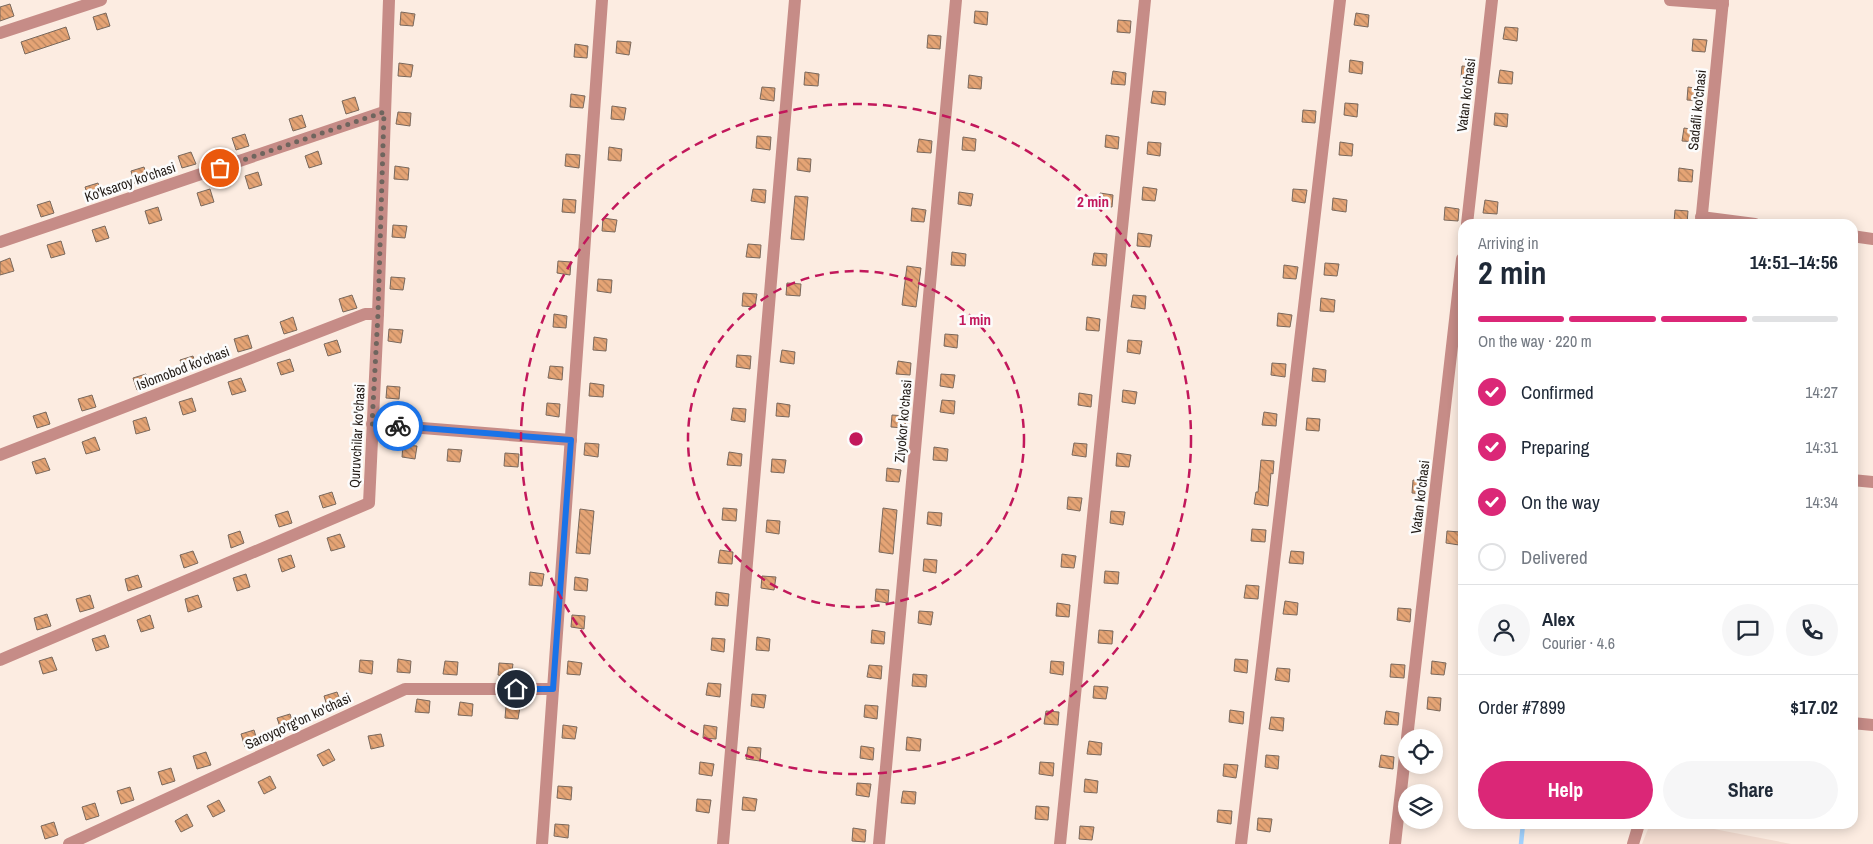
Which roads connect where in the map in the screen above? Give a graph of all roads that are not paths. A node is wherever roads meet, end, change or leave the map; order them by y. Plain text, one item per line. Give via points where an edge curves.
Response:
1 (101, 0) edge
2 (389, 0) edge
3 (602, 0) edge
4 (795, 0) edge
5 (956, 0) edge
6 (1145, 0) edge
7 (1340, 0) edge
8 (1492, 0) edge
9 (1670, 0) edge
10 (1723, 2) edge
11 (0, 33) edge
12 (384, 112) junction
13 (1468, 219) edge
14 (1701, 219) edge
15 (1858, 237) edge
16 (1873, 239) edge
17 (0, 242) edge
18 (1458, 294) edge
19 (378, 314) junction
20 (372, 424) junction
21 (571, 440) junction
22 (0, 455) edge
23 (1858, 481) edge
24 (1873, 482) edge
25 (0, 660) edge
26 (553, 689) junction
27 (1858, 724) edge
28 (1873, 725) edge
29 (1408, 729) edge
30 (1403, 774) edge
31 (1638, 829) edge
32 (69, 844) edge
33 (542, 844) edge
34 (723, 844) edge
35 (879, 844) edge
36 (1060, 844) edge
37 (1241, 844) edge
38 (1395, 844) edge
39 (1633, 844) edge

1 - 11 street
2 - 12 street, Quruvchilar ko'chasi
3 - 21 street
4 - 34 street
5 - 35 street, Ziyokor ko'chasi
6 - 36 street
7 - 37 street
8 - 13 street, Vatan ko'chasi
9 - 10 street
10 - 14 street, Sadafli ko'chasi
12 - 17 street, Ko'ksaroy ko'chasi
12 - 19 street, Quruvchilar ko'chasi
15 - 16 street
18 - 29 street, Vatan ko'chasi
19 - 20 street, Quruvchilar ko'chasi
19 - 22 street, Islomobod ko'chasi via 366,314
20 - 21 street
20 - 25 street, Quruvchilar ko'chasi via 369,502
21 - 26 street
23 - 24 street
26 - 32 street, Saroyqo'rg'on ko'chasi via 405,689
26 - 33 street
27 - 28 street
30 - 38 street
31 - 39 street

